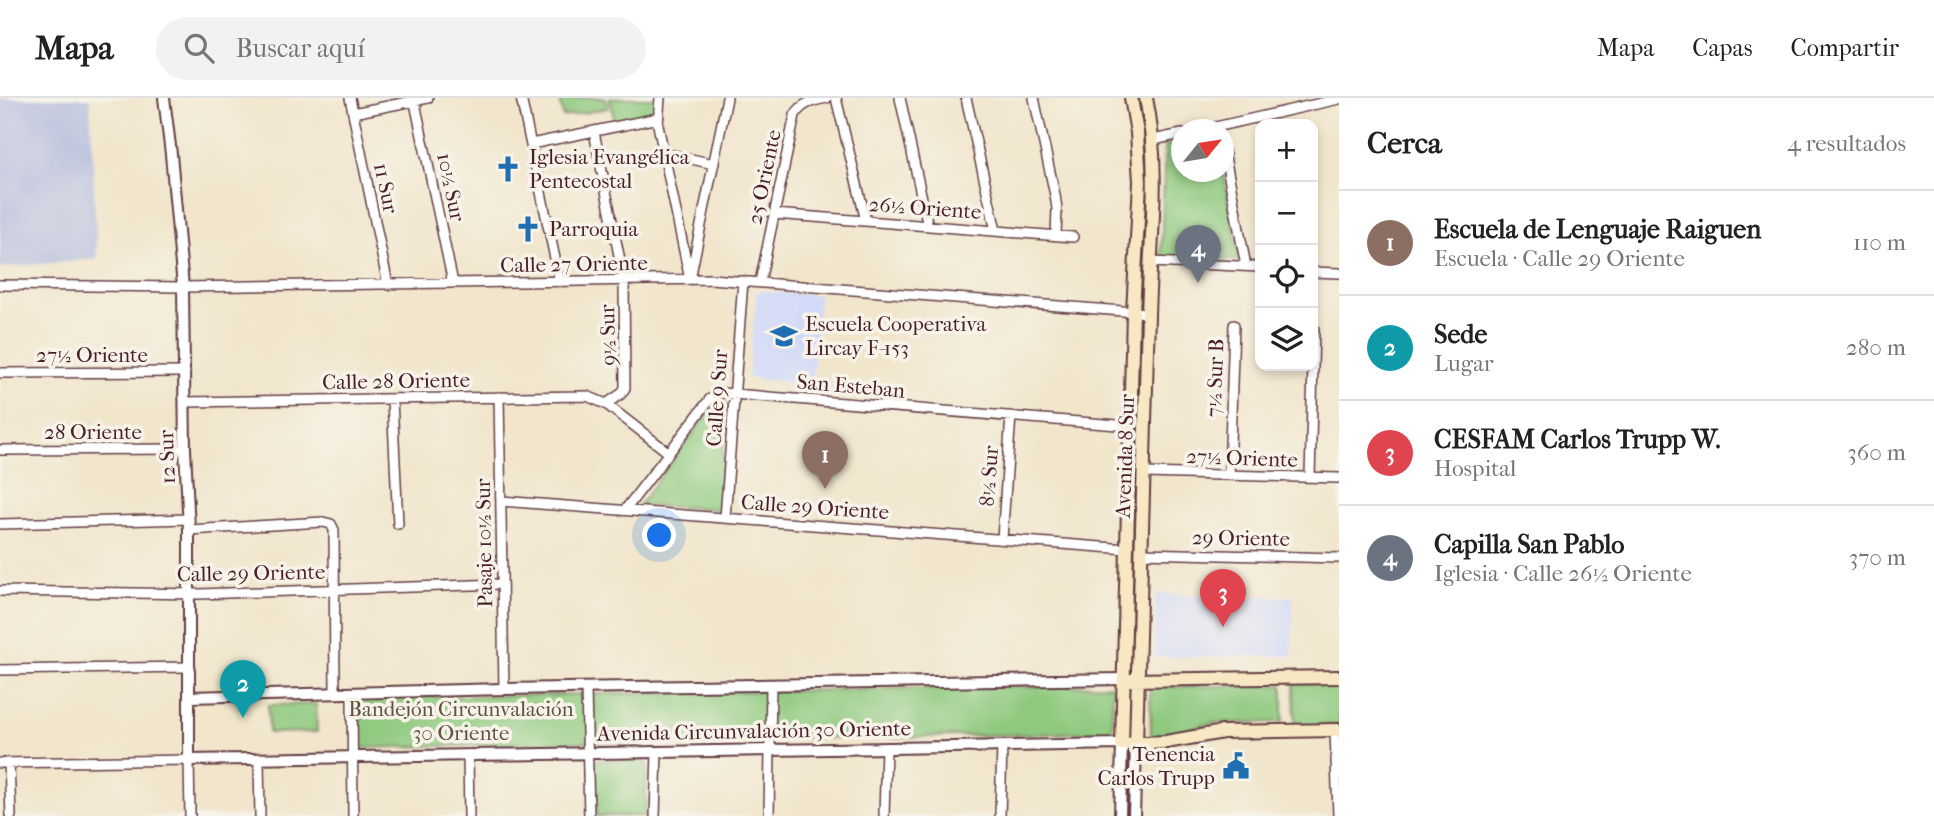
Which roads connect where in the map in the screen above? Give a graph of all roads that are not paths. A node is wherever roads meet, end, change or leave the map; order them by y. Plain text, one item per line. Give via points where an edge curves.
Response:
1 (164, 98) edge
2 (350, 98) edge
3 (428, 98) edge
4 (521, 98) edge
5 (660, 98) edge
6 (727, 98) edge
7 (827, 98) edge
8 (836, 98) edge
9 (900, 98) edge
10 (966, 98) edge
11 (1034, 98) edge
12 (1131, 98) edge
13 (1146, 98) edge
14 (414, 99) edge
15 (1339, 99) edge
16 (1280, 112) junction
17 (353, 113) junction
18 (657, 118) junction
19 (1282, 119) edge
20 (1234, 124) edge
21 (594, 132) junction
22 (1171, 136) edge
23 (1153, 141) junction
24 (531, 144) junction
25 (664, 153) junction
26 (714, 164) junction
27 (1229, 182) edge
28 (774, 214) junction
29 (866, 221) junction
30 (928, 226) junction
31 (996, 231) junction
32 (1056, 235) junction
33 (1073, 237) dead end
34 (1150, 262) junction
35 (1246, 266) junction
36 (1255, 267) edge
37 (1318, 271) edge
38 (1339, 273) edge
39 (690, 279) junction
40 (624, 280) junction
41 (743, 281) junction
42 (560, 282) junction
43 (760, 282) junction
44 (453, 284) junction
45 (0, 285) edge
46 (388, 285) junction
47 (183, 287) junction
48 (1133, 312) junction
49 (1148, 313) junction
50 (1234, 325) dead end
51 (1313, 371) edge
52 (185, 372) junction
53 (0, 373) edge
54 (735, 394) junction
55 (499, 397) junction
56 (392, 399) junction
57 (185, 402) junction
58 (606, 404) junction
59 (1011, 416) junction
60 (1130, 426) junction
61 (185, 449) junction
62 (0, 450) edge
63 (669, 453) junction
64 (1144, 473) junction
65 (1229, 475) junction
66 (1310, 477) junction
67 (1339, 478) edge
68 (501, 501) junction
69 (625, 510) junction
70 (726, 518) junction
71 (0, 524) edge
72 (189, 524) junction
73 (398, 524) dead end
74 (1002, 539) junction
75 (1127, 549) junction
76 (1141, 553) junction
77 (1339, 558) edge
78 (502, 584) junction
79 (333, 589) junction
80 (0, 591) edge
81 (190, 594) junction
82 (190, 667) junction
83 (0, 670) edge
84 (1339, 677) edge
85 (1122, 680) junction
86 (1138, 680) junction
87 (771, 685) junction
88 (586, 688) junction
89 (504, 689) junction
90 (335, 693) junction
91 (352, 693) junction
92 (190, 697) junction
93 (1337, 730) edge
94 (1122, 744) junction
95 (1136, 744) junction
96 (1002, 746) junction
97 (886, 748) junction
98 (771, 750) junction
99 (657, 752) junction
100 (588, 753) junction
101 (468, 755) junction
102 (352, 757) junction
103 (259, 759) junction
104 (190, 760) junction
105 (4, 763) edge
106 (11, 816) edge
107 (190, 816) edge
108 (260, 816) edge
109 (353, 816) edge
110 (469, 816) edge
111 (589, 816) edge
112 (655, 816) edge
113 (769, 816) edge
114 (884, 816) edge
115 (1000, 816) edge
116 (1120, 816) edge
117 (1134, 816) edge
118 (1338, 816) edge

1 - 47 street, 12 Sur
2 - 17 street, 11 Sur
3 - 14 street
4 - 24 street
5 - 18 street
6 - 26 street
7 - 28 street, 25 Oriente via 807,103 795,115
8 - 29 street
9 - 30 street
10 - 31 street
11 - 32 street via 1055,195
12 - 48 main road, Avenida 8 Sur via 1140,169
13 - 23 main road, Avenida 8 Sur
14 - 17 street
14 - 44 street, 10½ Sur
15 - 16 street
16 - 19 street
16 - 20 street
17 - 46 street, 11 Sur
18 - 21 street
18 - 25 street
21 - 24 street
21 - 40 street, 9½ Sur
22 - 23 street
23 - 34 main road, Avenida 8 Sur
24 - 42 street
25 - 26 street
25 - 39 street
26 - 39 street
27 - 35 street
28 - 29 street, 26½ Oriente
28 - 43 street, 25 Oriente
29 - 30 street, 26½ Oriente
30 - 31 street, 26½ Oriente
31 - 32 street, 26½ Oriente
32 - 33 street, 26½ Oriente
34 - 35 street
34 - 49 main road, Avenida 8 Sur
35 - 36 street
37 - 38 street
39 - 40 street, Calle 27 Oriente
39 - 41 street, Calle 27 Oriente
40 - 42 street, Calle 27 Oriente
40 - 58 street, 9½ Sur via 625,388
41 - 43 street, Calle 27 Oriente
41 - 54 street, Calle 9 Sur
42 - 44 street, Calle 27 Oriente
43 - 48 street, Calle 27 Oriente
44 - 46 street, Calle 27 Oriente
45 - 47 street, Calle 27 Oriente
46 - 47 street, Calle 27 Oriente
47 - 52 street, 12 Sur
48 - 49 street, Calle 27 Oriente
48 - 60 main road, Avenida 8 Sur
49 - 64 main road, Avenida 8 Sur
50 - 65 street, 7½ Sur B
51 - 66 street
52 - 53 street, 27½ Oriente
52 - 57 street, 12 Sur
54 - 59 street, San Esteban
54 - 63 street, San Esteban via 713,397
54 - 70 street, Calle 9 Sur
55 - 56 street, Calle 28 Oriente
55 - 58 street, Calle 28 Oriente via 587,396
55 - 68 street, Pasaje 10½ Sur
56 - 57 street, Calle 28 Oriente
56 - 73 street
57 - 61 street, 12 Sur
58 - 63 street
59 - 60 street, San Esteban
59 - 74 street, 8½ Sur
60 - 75 main road, Avenida 8 Sur
61 - 62 street, 28 Oriente
61 - 72 street, 12 Sur
63 - 69 street, San Esteban
64 - 65 street, 27½ Oriente
64 - 76 main road, Avenida 8 Sur
65 - 66 street, 27½ Oriente
66 - 67 street, 27½ Oriente
68 - 69 street, Calle 29 Oriente
68 - 78 street, Pasaje 10½ Sur
69 - 70 street, Calle 29 Oriente
70 - 74 street, Calle 29 Oriente
71 - 72 street
72 - 79 street via 331,524
72 - 81 street, 12 Sur
74 - 75 street, Calle 29 Oriente
75 - 85 main road, Avenida 8 Sur
76 - 77 street, 29 Oriente
76 - 86 main road, Avenida 8 Sur
78 - 79 street, Calle 29 Oriente
78 - 89 street, Pasaje 10½ Sur
79 - 81 street, Calle 29 Oriente
79 - 90 street
80 - 81 street, Calle 29 Oriente
81 - 82 street, 12 Sur
82 - 83 street
82 - 92 street, 12 Sur
84 - 86 main road
85 - 86 main road
85 - 87 street
85 - 94 main road, Avenida 8 Sur
86 - 95 main road, Avenida 8 Sur
87 - 88 street
87 - 98 street
88 - 89 street
88 - 100 street
89 - 91 street
90 - 91 street
90 - 92 street
91 - 102 street
92 - 104 street, 12 Sur
93 - 95 main road, Avenida Circunvalación 30 Oriente via 1223,732
93 - 118 street
94 - 95 main road, Avenida Circunvalación 30 Oriente
94 - 96 street, Avenida Circunvalación 30 Oriente
94 - 116 street, Avenida 8 Sur
95 - 117 street, Avenida 8 Sur
96 - 97 street, Avenida Circunvalación 30 Oriente
96 - 115 street
97 - 98 street, Avenida Circunvalación 30 Oriente
97 - 114 street
98 - 99 street, Avenida Circunvalación 30 Oriente
98 - 113 street
99 - 100 street, Avenida Circunvalación 30 Oriente
99 - 112 street
100 - 101 street, Avenida Circunvalación 30 Oriente
100 - 111 street
101 - 102 street, Avenida Circunvalación 30 Oriente
101 - 110 street
102 - 103 street, Avenida Circunvalación 30 Oriente
102 - 109 street
103 - 104 street, Avenida Circunvalación 30 Oriente
103 - 108 street
104 - 105 street, Avenida Circunvalación 30 Oriente
104 - 107 street, 12 Sur
105 - 106 street

